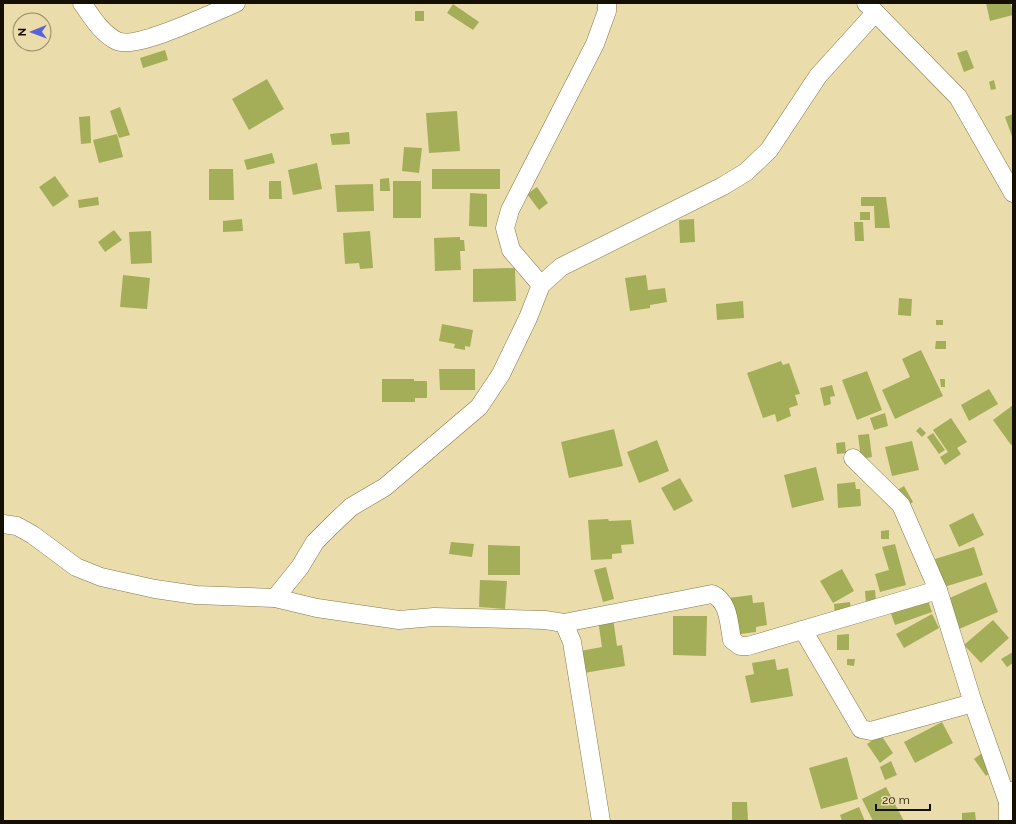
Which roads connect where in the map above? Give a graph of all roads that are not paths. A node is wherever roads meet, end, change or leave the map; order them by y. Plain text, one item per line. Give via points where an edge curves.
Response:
1 (82, 3) edge
2 (236, 3) edge
3 (607, 3) edge
4 (871, 8) edge
5 (1013, 193) edge
6 (541, 285) junction
7 (854, 458) dead end
8 (3, 524) edge
9 (938, 590) junction
10 (275, 598) junction
11 (564, 623) junction
12 (803, 630) junction
13 (973, 703) junction
14 (1010, 795) edge
15 (601, 821) edge
16 (1008, 821) edge

1 - 2 street via 103,31 118,41 131,43 158,35
3 - 6 street via 607,11 595,44 510,210 505,228 511,250
4 - 5 street via 958,97
4 - 6 street via 818,76 769,150 746,172 561,267
6 - 10 street via 528,318 500,374 479,407 385,487 351,507 315,542
7 - 9 street via 902,505
8 - 10 street via 17,526 76,567 101,577 196,595
9 - 12 street
9 - 13 street
10 - 11 street via 316,608 399,620 434,617 545,620
11 - 12 street via 712,594 719,597 724,604 732,640 740,646
11 - 15 street via 572,642
12 - 13 street via 861,729 871,731
13 - 14 street
14 - 16 street

